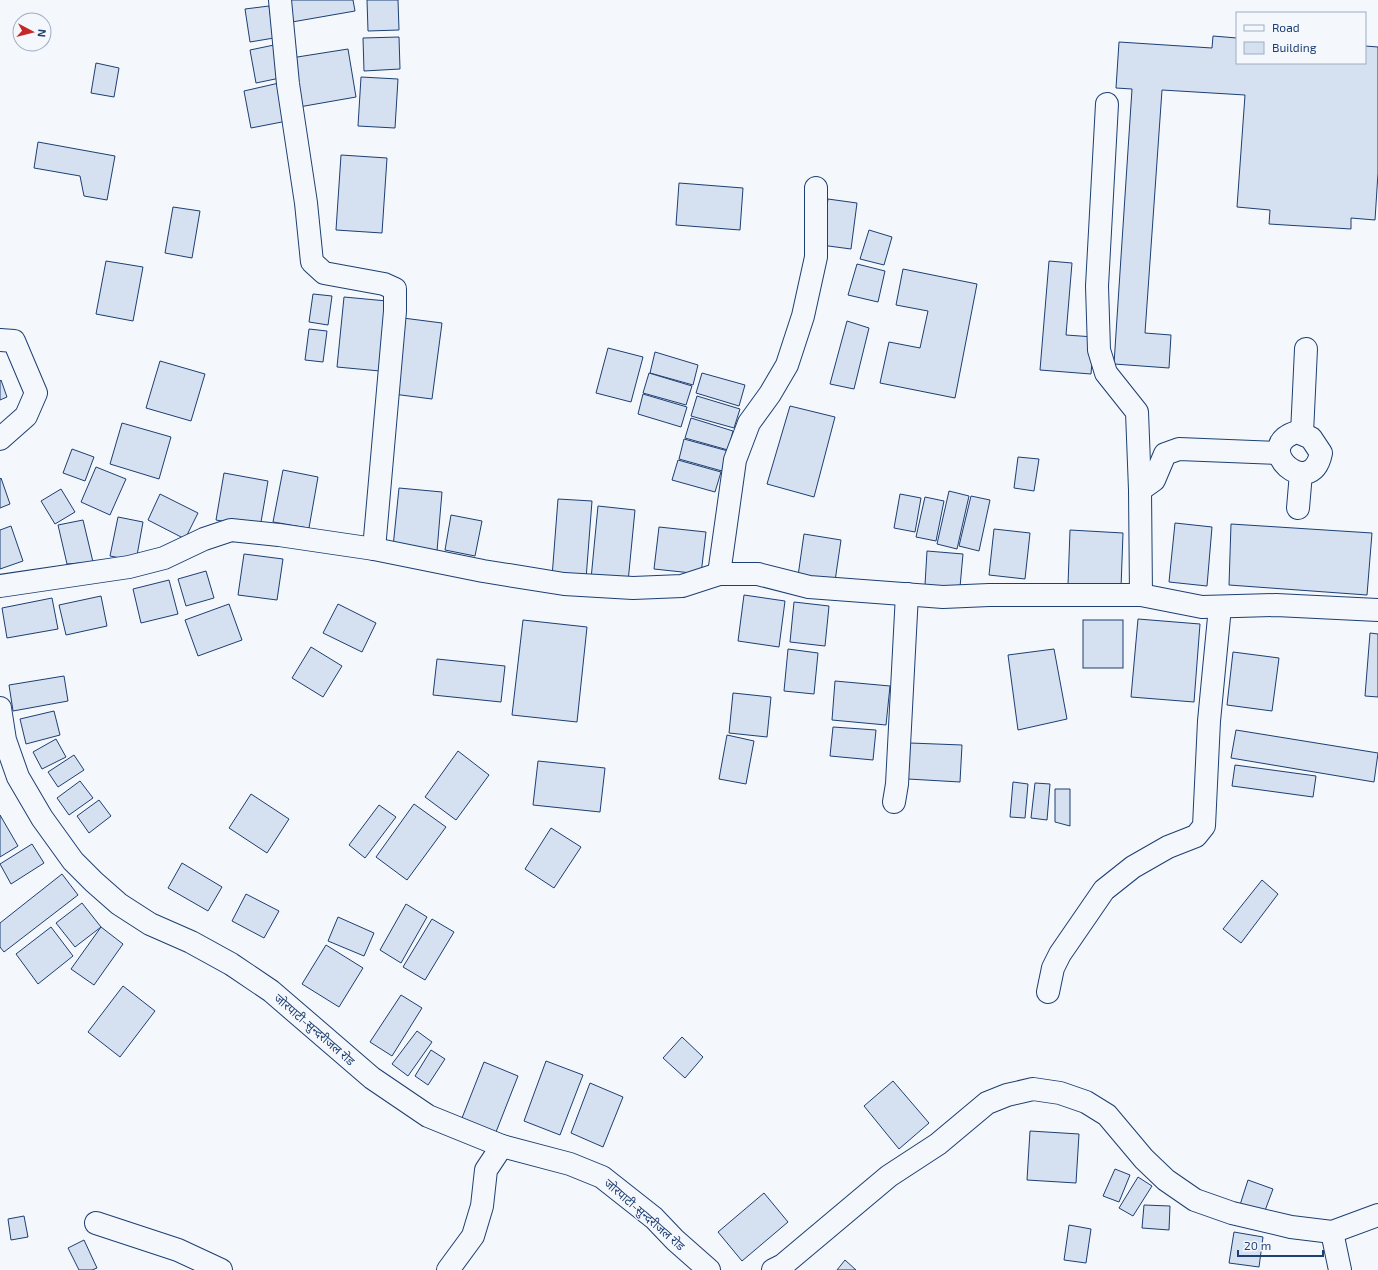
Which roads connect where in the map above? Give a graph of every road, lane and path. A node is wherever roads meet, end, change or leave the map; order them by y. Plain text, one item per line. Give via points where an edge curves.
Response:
1 (280, 0) edge
2 (1107, 104) dead end
3 (816, 188) dead end
4 (0, 340) edge
5 (1306, 349) dead end
6 (1302, 433) junction
7 (0, 439) edge
8 (1279, 453) junction
9 (1301, 473) junction
10 (1140, 490) junction
11 (1298, 508) dead end
12 (374, 549) junction
13 (719, 574) junction
14 (0, 586) edge
15 (907, 594) junction
16 (1141, 595) junction
17 (1220, 607) junction
18 (1378, 610) edge
19 (0, 708) edge
20 (894, 802) dead end
21 (1048, 992) dead end
22 (502, 1146) junction
23 (1378, 1215) edge
24 (96, 1223) dead end
25 (1332, 1232) junction
26 (221, 1270) edge
27 (448, 1270) edge
28 (709, 1270) edge
29 (773, 1270) edge
30 (1340, 1270) edge

1 - 12 street via 288,84 312,262 324,273 384,284 394,289 395,311
2 - 10 street via 1096,286 1098,350 1106,373 1137,412
3 - 13 street via 816,257 803,316 787,365 770,394 748,423 736,460
4 - 7 street via 14,340 36,393 26,416
5 - 6 street
6 - 8 street via 1290,434 1283,440 1279,446
6 - 9 street via 1311,438 1321,453 1314,469
8 - 9 street via 1287,467
8 - 10 street via 1179,450 1165,454 1154,480
9 - 11 street
10 - 16 street
12 - 13 street via 564,584 633,588 682,586
12 - 14 street via 231,530 164,558 129,567
13 - 15 street via 758,574 809,587
15 - 16 street via 943,597
15 - 20 street
16 - 17 street via 1202,607
17 - 18 street via 1276,605
17 - 21 street via 1209,721 1204,826 1196,836 1168,847 1133,867 1104,890 1060,954 1053,968
19 - 22 street, जोरपाटी-सुन्दरीजल रोड via 5,740 18,777 42,818 73,860 109,896 150,924 218,956 258,982 372,1078 428,1116
22 - 27 street via 486,1170 482,1206 473,1236
22 - 28 street, जोरपाटी-सुन्दरीजल रोड via 570,1164 602,1177 654,1218
23 - 25 street
24 - 26 street via 178,1250
25 - 29 street via 1291,1227 1232,1213 1195,1200 1166,1180 1107,1115 1086,1102 1033,1089 1007,1094 987,1103 938,1144 889,1176
25 - 30 street

